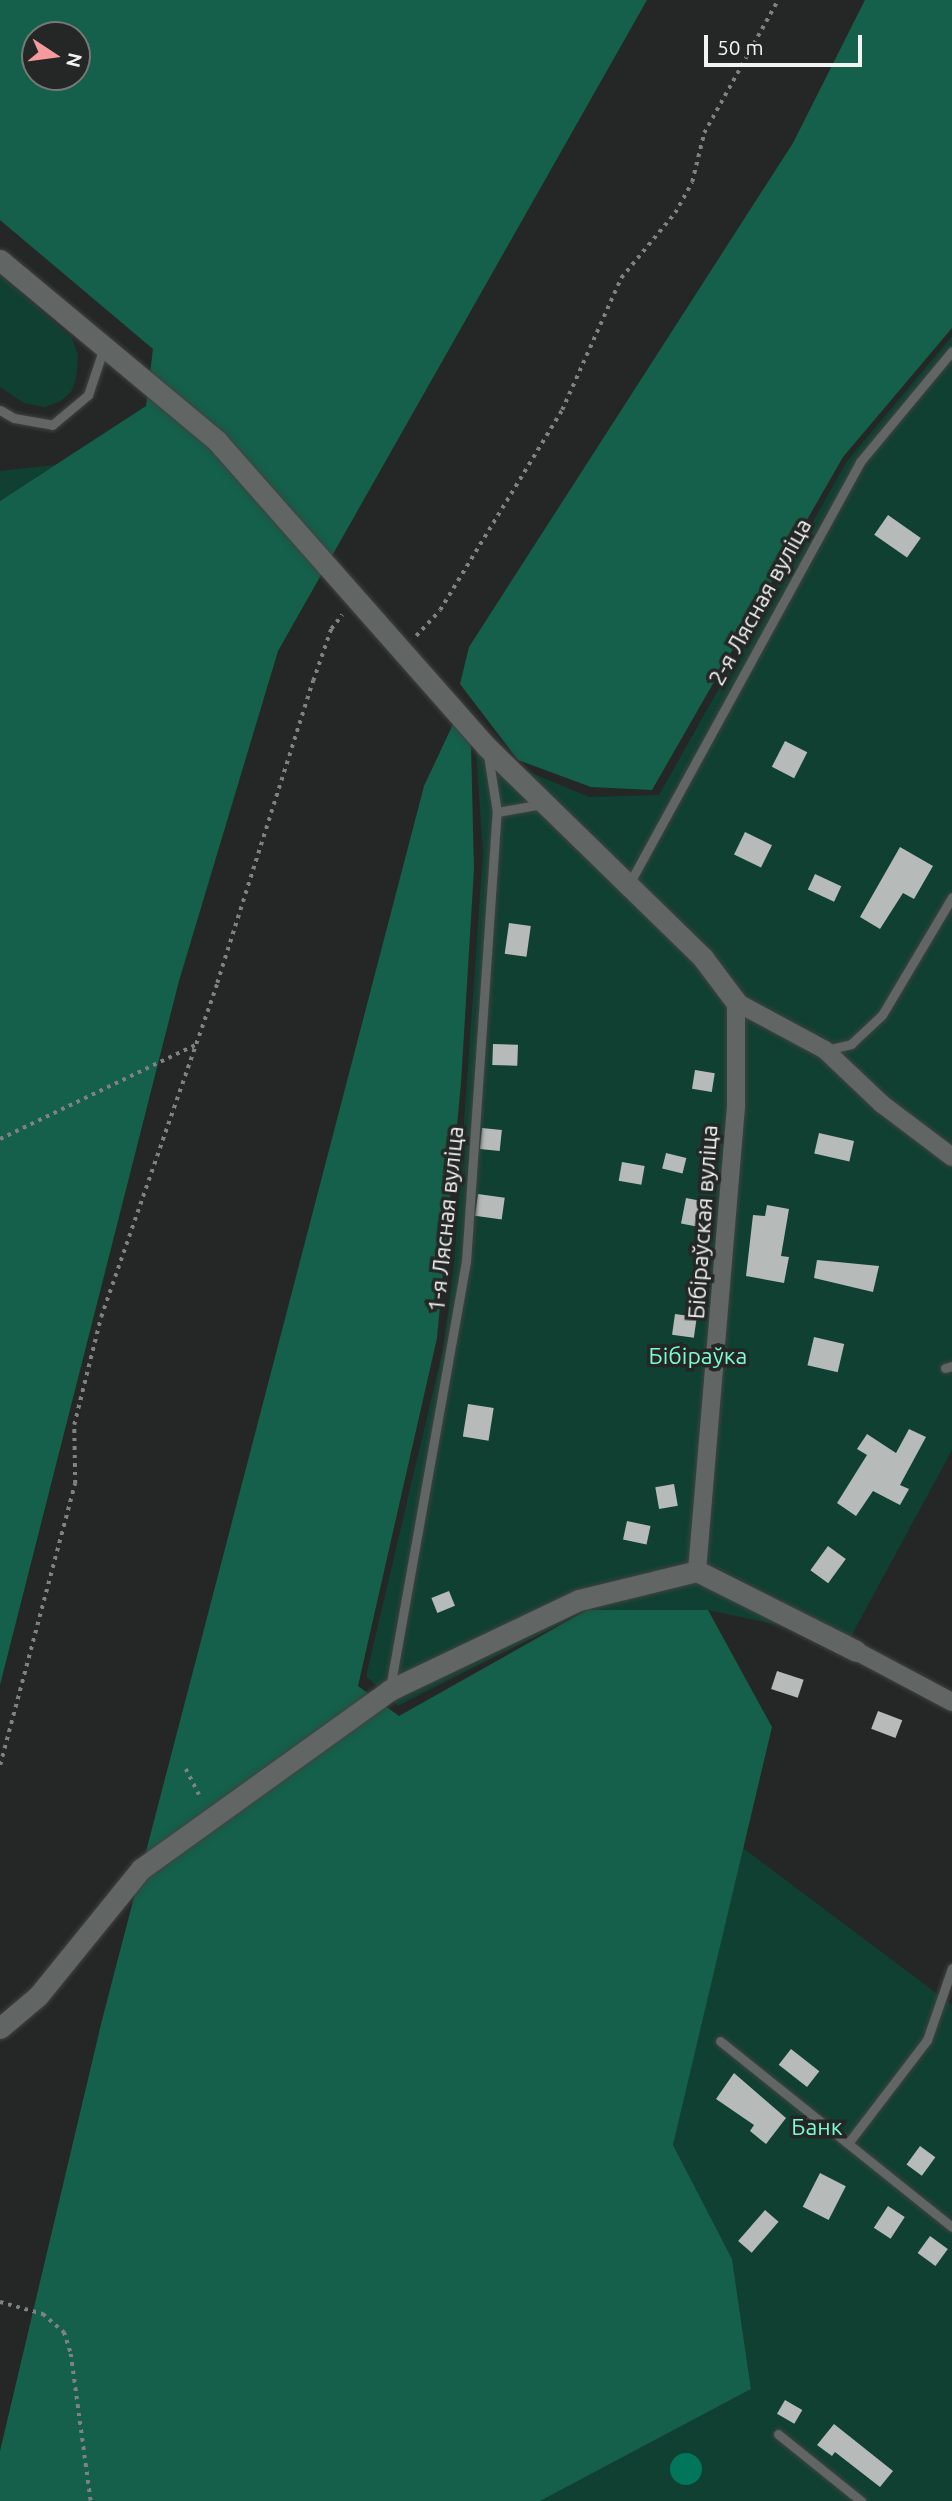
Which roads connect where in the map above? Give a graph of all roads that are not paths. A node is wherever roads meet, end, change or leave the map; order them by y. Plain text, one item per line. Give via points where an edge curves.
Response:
1 (0, 260) edge
2 (105, 344) junction
3 (952, 351) edge
4 (0, 410) edge
5 (487, 747) junction
6 (548, 804) junction
7 (497, 812) junction
8 (628, 888) junction
9 (952, 897) edge
10 (736, 1002) junction
11 (825, 1050) junction
12 (952, 1157) edge
13 (697, 1572) junction
14 (856, 1651) joint
15 (390, 1690) junction
16 (952, 1702) edge
17 (952, 1968) edge
18 (0, 2028) edge
19 (720, 2041) dead end
20 (849, 2142) junction
21 (952, 2227) edge
22 (778, 2434) dead end
23 (861, 2501) edge

1 - 2 street
2 - 4 lane via 88,395 52,425 14,418
2 - 5 street via 217,442
3 - 8 lane, 2-я Лясная вуліца via 860,462
5 - 6 street
5 - 7 lane, 1-я Лясная вуліца
6 - 7 lane
6 - 8 street
7 - 15 lane, 1-я Лясная вуліца via 466,1262
8 - 10 street via 703,958
9 - 11 lane via 883,1015 851,1044
10 - 11 street
10 - 13 street, Бібіраўская вуліца via 736,1108
11 - 12 street via 882,1104
13 - 14 street
13 - 15 street via 579,1600
14 - 16 street
15 - 18 street via 141,1869 38,1996
17 - 20 lane via 927,2040
19 - 20 lane
20 - 21 lane
22 - 23 lane

